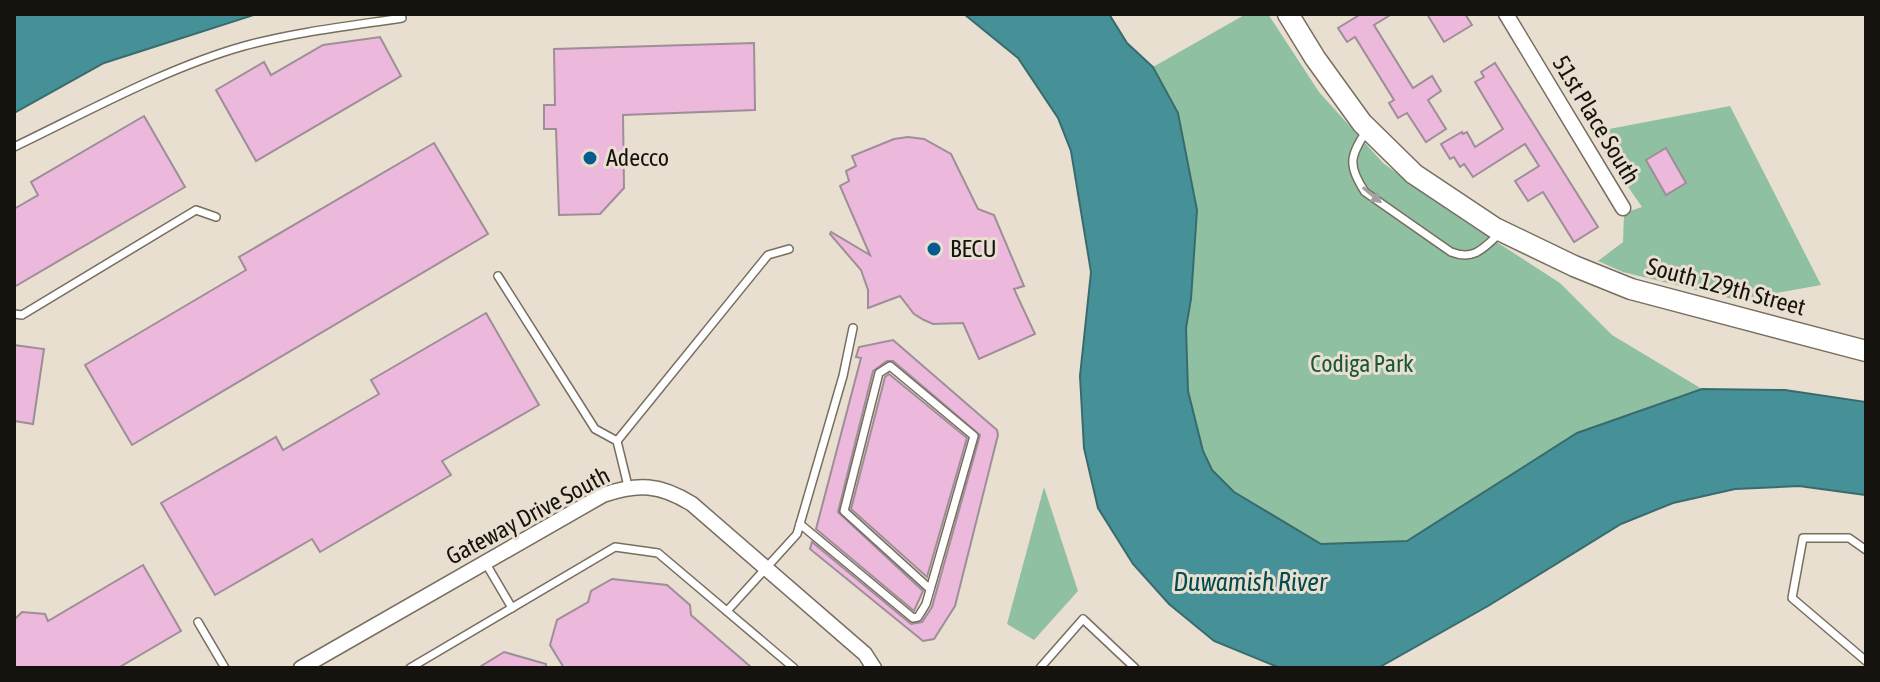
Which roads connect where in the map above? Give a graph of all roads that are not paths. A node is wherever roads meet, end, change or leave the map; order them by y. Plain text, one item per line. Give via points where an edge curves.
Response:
1 (1288, 14) edge
2 (1506, 14) edge
3 (402, 18) dead end
4 (1368, 129) junction
5 (14, 147) edge
6 (1623, 208) dead end
7 (216, 217) dead end
8 (1502, 231) junction
9 (789, 249) dead end
10 (498, 276) dead end
11 (14, 314) edge
12 (853, 328) dead end
13 (1866, 351) edge
14 (617, 441) junction
15 (628, 486) junction
16 (800, 524) junction
17 (1866, 550) edge
18 (485, 562) junction
19 (767, 567) junction
20 (930, 589) junction
21 (512, 608) junction
22 (727, 611) junction
23 (198, 622) dead end
24 (1866, 661) edge
25 (225, 668) edge
26 (301, 668) edge
27 (410, 668) edge
28 (794, 668) edge
29 (874, 668) edge
30 (1040, 668) edge
31 (1135, 668) edge

1 - 4 street, South 129th Street
2 - 6 street, 51st Place South
3 - 5 lane via 242,46 129,91
4 - 8 street, South 129th Street via 1414,174
4 -> 8 lane via 1352,163 1365,192 1462,256 1482,251
7 - 11 lane via 196,210 22,315
8 - 13 street, South 129th Street via 1631,289
9 - 14 lane via 768,255
10 - 14 lane via 595,429
12 - 16 lane
14 - 15 lane
15 - 18 street, Gateway Drive South
15 - 19 street, Gateway Drive South via 671,491
16 - 19 lane
16 - 20 lane via 913,618 926,604
17 - 24 lane via 1849,538 1803,538 1792,598
18 - 21 lane
18 - 26 street, Gateway Drive South
19 - 22 lane
19 - 29 street, Gateway Drive South via 865,654
20 - 20 lane via 974,436 890,366 879,373 844,511
21 - 22 lane via 615,547 658,553
21 - 27 lane
22 - 28 lane
23 - 25 lane
30 - 31 lane via 1083,619

